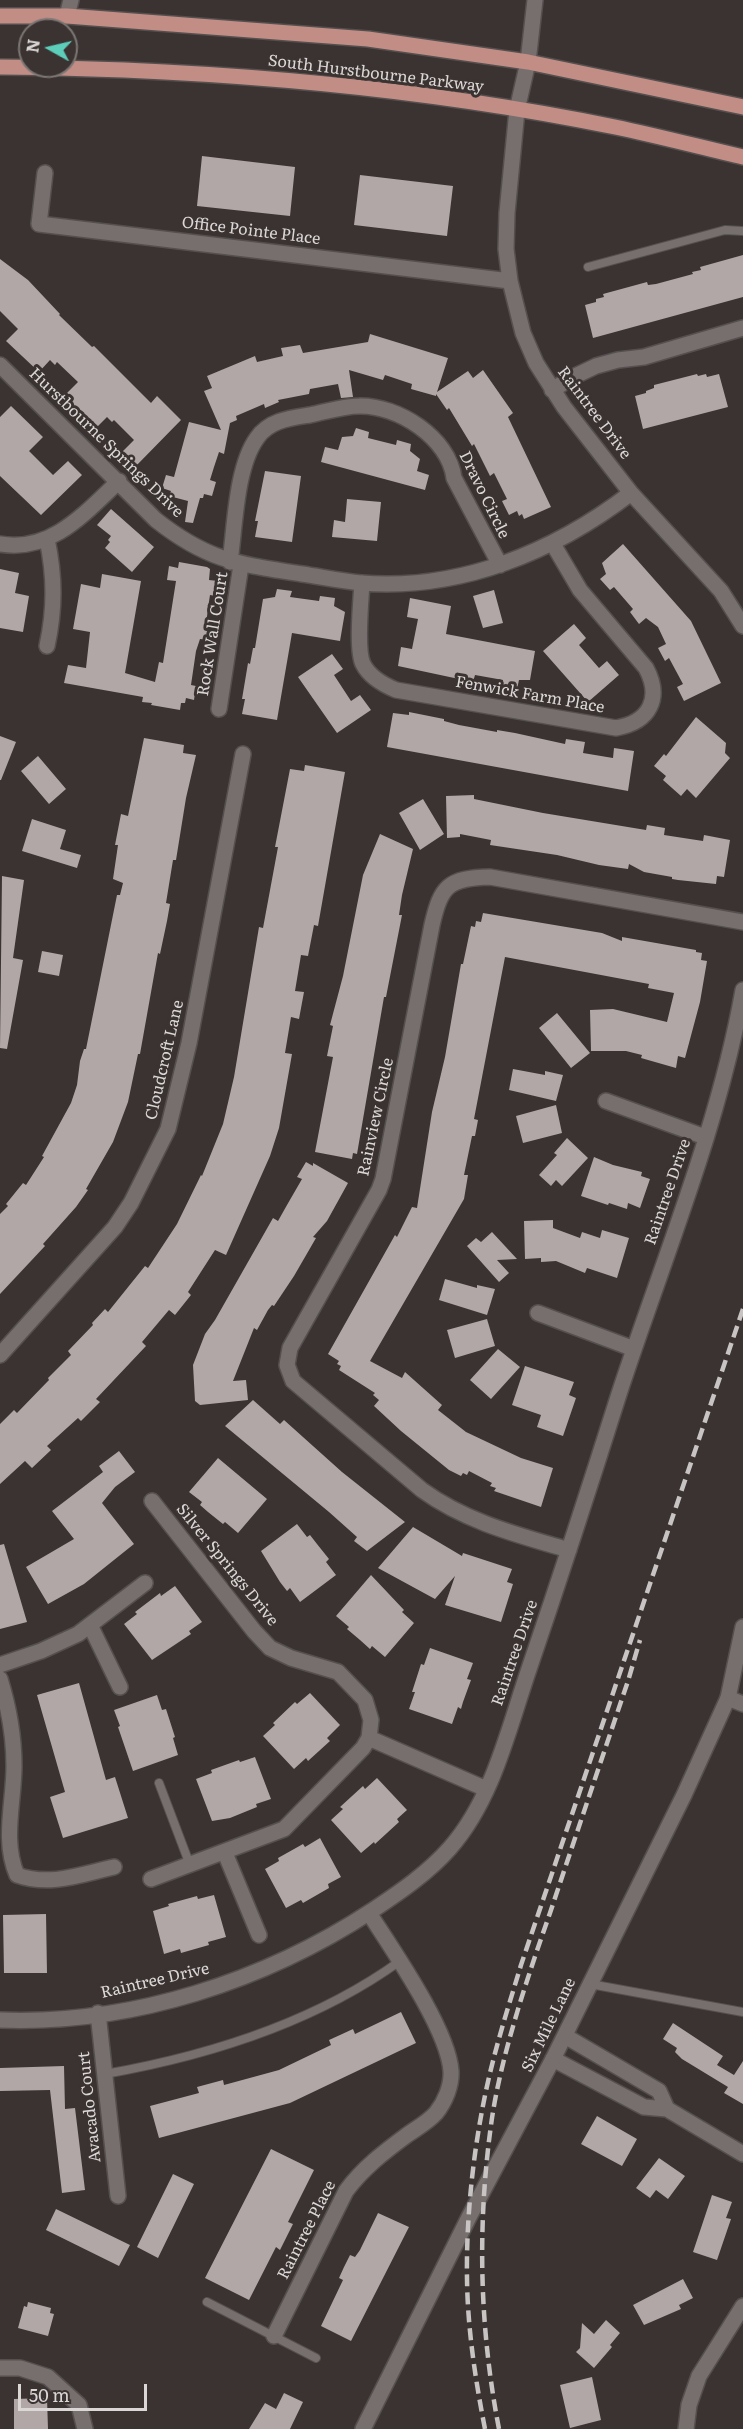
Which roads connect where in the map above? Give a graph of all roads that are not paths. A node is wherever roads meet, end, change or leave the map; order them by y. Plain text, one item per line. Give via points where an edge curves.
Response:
1 (71, 0) edge
2 (536, 0) edge
3 (0, 16) edge
4 (67, 16) junction
5 (528, 62) junction
6 (0, 67) edge
7 (743, 107) edge
8 (517, 110) junction
9 (743, 157) edge
10 (45, 172) dead end
11 (743, 231) edge
12 (588, 267) dead end
13 (510, 281) junction
14 (743, 328) edge
15 (0, 365) edge
16 (552, 390) junction
17 (119, 481) junction
18 (631, 493) junction
19 (47, 539) junction
20 (0, 544) edge
21 (554, 544) junction
22 (235, 563) junction
23 (500, 565) junction
24 (362, 583) junction
25 (743, 626) edge
26 (47, 646) dead end
27 (219, 709) dead end
28 (243, 754) dead end
29 (743, 922) edge
30 (743, 990) edge
31 (606, 1101) dead end
32 (705, 1137) junction
33 (538, 1313) dead end
34 (634, 1349) junction
35 (0, 1355) edge
36 (152, 1501) dead end
37 (569, 1550) junction
38 (145, 1583) dead end
39 (90, 1625) junction
40 (743, 1627) edge
41 (0, 1665) edge
42 (738, 1676) edge
43 (0, 1679) edge
44 (120, 1687) dead end
45 (728, 1698) junction
46 (743, 1704) edge
47 (369, 1738) junction
48 (159, 1783) dead end
49 (486, 1789) junction
50 (225, 1852) junction
51 (190, 1866) junction
52 (114, 1867) dead end
53 (151, 1879) dead end
54 (369, 1913) junction
55 (259, 1935) dead end
56 (400, 1961) junction
57 (590, 1984) junction
58 (743, 2012) edge
59 (98, 2013) junction
60 (0, 2020) edge
61 (565, 2036) junction
62 (553, 2059) junction
63 (105, 2074) junction
64 (667, 2109) junction
65 (743, 2154) edge
66 (118, 2196) dead end
67 (207, 2302) dead end
68 (743, 2306) edge
69 (274, 2336) junction
70 (316, 2358) dead end
71 (0, 2368) edge
72 (85, 2429) edge
73 (363, 2429) edge
74 (686, 2429) edge

1 - 4 street
2 - 5 street, Raintree Drive
3 - 4 main road, South Hurstbourne Parkway
4 - 5 main road, South Hurstbourne Parkway via 368,39
5 - 7 main road, South Hurstbourne Parkway
5 - 8 street, Raintree Drive
6 - 8 main road, South Hurstbourne Parkway via 185,72 300,82
8 - 9 main road, South Hurstbourne Parkway via 615,127
8 - 13 street, Raintree Drive via 507,213
10 - 13 street, Office Pointe Place via 39,224
11 - 12 lane via 725,230
13 - 16 street, Raintree Drive via 523,333
14 - 16 street via 644,357 596,366
15 - 17 street, Hurstbourne Springs Drive
16 - 18 street, Raintree Drive
17 - 19 street via 75,523
17 - 22 street, Hurstbourne Springs Drive via 178,537
18 - 21 street, Hurstbourne Springs Drive
18 - 25 street, Raintree Drive via 721,591
19 - 20 street via 27,545
19 - 26 street via 55,593
21 - 23 street, Hurstbourne Springs Drive
21 - 24 street, Fenwick Farm Place via 580,590 651,679 654,690 647,712 628,726 616,728 396,690 383,684 363,664 360,652
22 - 23 street, Dravo Circle via 243,466 258,436 278,421 359,406 392,411 438,445 452,465 454,478
22 - 24 street, Hurstbourne Springs Drive
22 - 27 street, Rock Wall Court
23 - 24 street, Hurstbourne Springs Drive via 426,581
28 - 35 street, Cloudcroft Lane via 189,1043 168,1129 115,1227
29 - 37 street, Rainview Circle via 490,877 460,880 447,887 438,899 432,925 379,1191 290,1348 287,1365 293,1381 422,1490 474,1520
30 - 32 street, Raintree Drive via 727,1073
31 - 32 street
32 - 34 street, Raintree Drive
33 - 34 street
34 - 37 street, Raintree Drive
36 - 47 street, Silver Springs Drive via 270,1648 338,1672 364,1700 372,1720
37 - 49 street, Raintree Drive
38 - 39 street
39 - 41 street via 41,1651
39 - 44 street
40 - 42 street, Six Mile Lane
42 - 45 street, Six Mile Lane
43 - 52 street via 13,1748 9,1842 17,1875 51,1882
45 - 46 street
45 - 57 street, Six Mile Lane
47 - 49 street
47 - 50 street via 284,1829
48 - 51 lane
49 - 54 street, Raintree Drive via 477,1810 450,1848 400,1893
50 - 51 street
50 - 55 street
51 - 53 street
54 - 56 street, Raintree Place
54 - 59 street, Raintree Drive via 336,1935 271,1967 197,1993
56 - 63 lane via 374,1980 331,2002 233,2042
56 - 69 street, Raintree Place via 442,2036 451,2071 450,2087 437,2112 382,2154 346,2191
57 - 58 lane
57 - 61 street, Six Mile Lane
59 - 60 street, Raintree Drive
59 - 63 street, Avacado Court
61 - 62 street, Six Mile Lane
61 - 64 street via 658,2091
62 - 64 street via 644,2107
62 - 73 street, Six Mile Lane
63 - 66 street, Avacado Court
64 - 65 street
67 - 69 lane
68 - 74 street via 699,2376
69 - 70 lane
71 - 72 street via 20,2368 48,2377 79,2405

